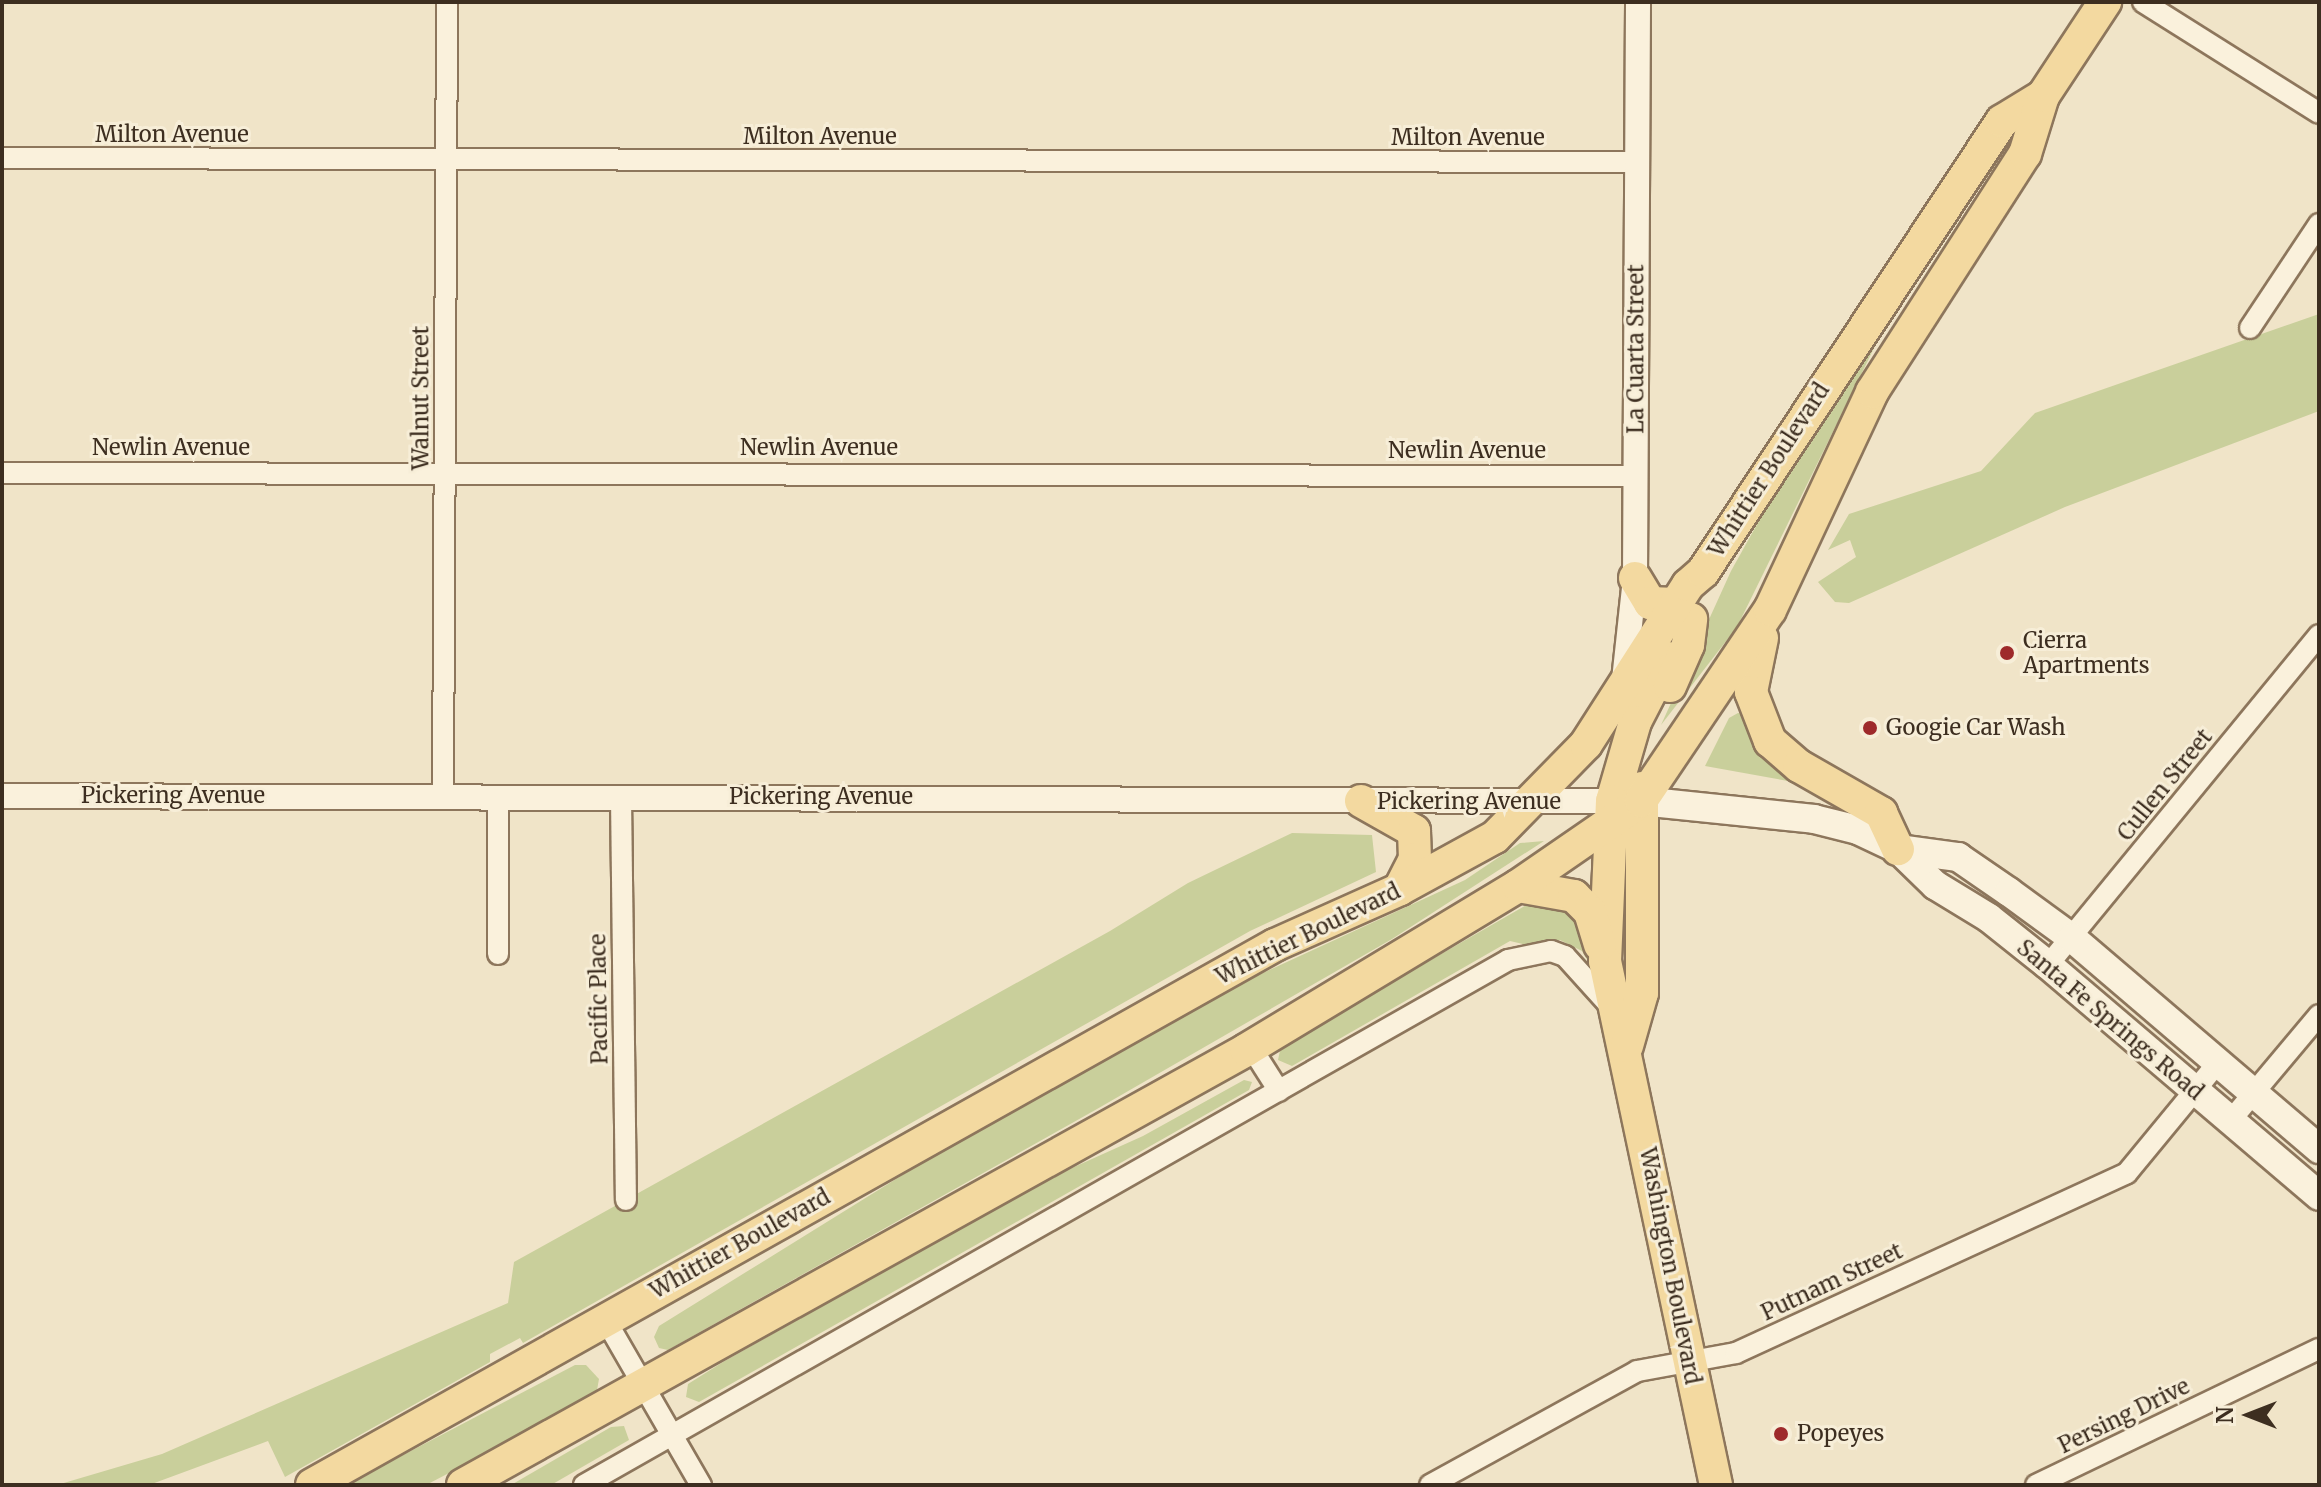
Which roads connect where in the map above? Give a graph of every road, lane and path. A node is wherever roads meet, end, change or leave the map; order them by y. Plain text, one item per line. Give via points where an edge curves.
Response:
1 (447, 2) edge
2 (1638, 2) edge
3 (2105, 2) edge
4 (2143, 2) edge
5 (2043, 96) junction
6 (2319, 113) edge
7 (2, 158) edge
8 (447, 160) junction
9 (1637, 162) junction
10 (2319, 224) edge
11 (2250, 328) dead end
12 (445, 470) junction
13 (2, 473) edge
14 (1636, 476) junction
15 (1635, 578) junction
16 (1770, 610) junction
17 (1683, 612) junction
18 (2319, 635) edge
19 (1622, 695) junction
20 (443, 795) junction
21 (2, 796) edge
22 (498, 796) junction
23 (621, 797) junction
24 (1361, 801) junction
25 (1533, 803) junction
26 (1621, 808) junction
27 (1898, 849) junction
28 (1518, 886) junction
29 (1400, 889) junction
30 (2072, 938) junction
31 (498, 954) dead end
32 (1605, 961) junction
33 (2048, 965) junction
34 (1617, 1014) junction
35 (2319, 1015) edge
36 (1627, 1046) junction
37 (1251, 1047) junction
38 (2217, 1064) junction
39 (1279, 1091) junction
40 (2193, 1093) junction
41 (2253, 1093) junction
42 (2231, 1120) junction
43 (2319, 1149) edge
44 (2319, 1196) edge
45 (626, 1200) dead end
46 (605, 1319) junction
47 (2319, 1349) edge
48 (1689, 1361) junction
49 (644, 1387) junction
50 (672, 1435) junction
51 (312, 1485) edge
52 (463, 1485) edge
53 (584, 1485) edge
54 (701, 1485) edge
55 (1430, 1485) edge
56 (1716, 1485) edge
57 (2036, 1485) edge

1 - 8 street, Walnut Street
2 - 9 street, La Cuarta Street
3 - 5 main road, Whittier Boulevard
4 - 6 street
5 - 16 main road, Whittier Boulevard via 2025,154 1872,392
5 - 17 main road, Whittier Boulevard via 2002,121 1703,572
7 - 8 street, Milton Avenue
8 - 9 street, Milton Avenue
8 - 12 street, Walnut Street
9 - 14 street, La Cuarta Street
10 - 11 street
12 - 13 street, Newlin Avenue
12 - 14 street, Newlin Avenue
12 - 20 street, Walnut Street
14 - 15 street, La Cuarta Street
15 - 17 main road via 1650,603
15 - 19 street, La Cuarta Street
16 - 26 main road, Whittier Boulevard
16 - 27 main road via 1751,692 1770,741 1799,766 1881,813
17 - 19 main road, Whittier Boulevard
17 - 26 main road via 1688,645
18 - 30 street, Cullen Street
19 - 25 main road, Whittier Boulevard
20 - 21 street, Pickering Avenue
20 - 22 street, Pickering Avenue
22 - 23 street, Pickering Avenue
22 - 31 street
23 - 24 street, Pickering Avenue
23 - 45 street, Pacific Place
24 - 25 street, Pickering Avenue
24 - 29 main road via 1414,831 1415,859
25 - 26 street, Pickering Avenue
25 - 29 main road, Whittier Boulevard via 1495,837
26 - 27 main road, Santa Fe Springs Road via 1814,819 1858,830
26 - 28 main road, Whittier Boulevard
26 - 32 main road, Washington Boulevard
26 - 36 main road, Washington Boulevard via 1642,993
27 - 30 main road, Santa Fe Springs Road via 1958,857
27 - 33 main road, Santa Fe Springs Road via 1935,885 1989,918
28 - 32 main road via 1574,896 1590,912
28 - 37 main road, Whittier Boulevard
29 - 46 main road, Whittier Boulevard via 1275,945
30 - 33 street, Cullen Street
30 - 38 main road, Santa Fe Springs Road
32 - 34 main road, Washington Boulevard
33 - 40 main road, Santa Fe Springs Road
34 - 36 main road, Washington Boulevard
34 - 39 street via 1565,956 1529,954 1508,960
35 - 41 street
36 - 48 main road, Washington Boulevard
37 - 39 street
37 - 49 main road, Whittier Boulevard via 864,1259
38 - 40 street, Putnam Street
38 - 41 main road, Santa Fe Springs Road
39 - 50 street
40 - 42 main road, Santa Fe Springs Road
40 - 48 street, Putnam Street via 2127,1173 1736,1353
41 - 42 street
41 - 43 main road, Santa Fe Springs Road
42 - 44 main road, Santa Fe Springs Road
46 - 49 street
46 - 51 main road, Whittier Boulevard
47 - 57 street, Persing Drive
48 - 55 street, Putnam Street via 1637,1371
48 - 56 main road, Washington Boulevard
49 - 50 street
49 - 52 main road, Whittier Boulevard
50 - 53 street
50 - 54 street

